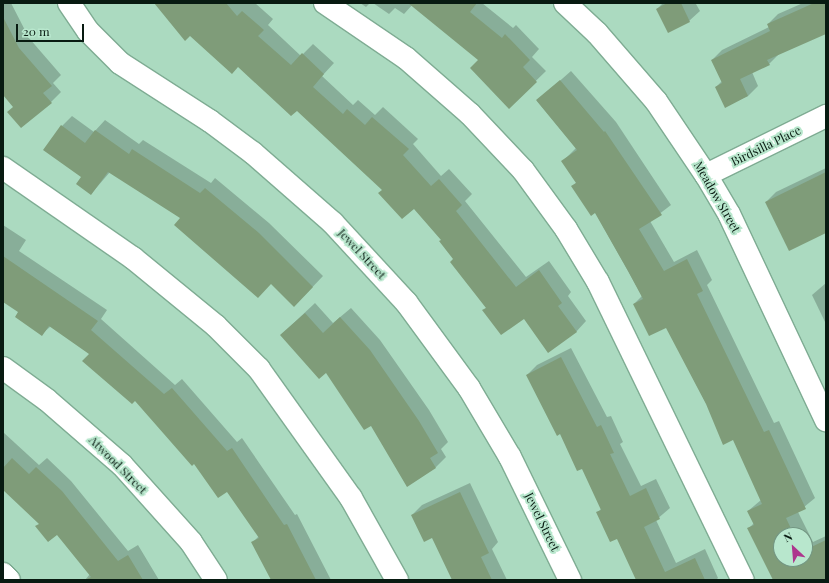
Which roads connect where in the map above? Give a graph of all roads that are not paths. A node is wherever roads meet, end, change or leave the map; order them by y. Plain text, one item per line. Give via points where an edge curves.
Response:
1 (69, 3) edge
2 (325, 3) edge
3 (565, 3) edge
4 (826, 116) edge
5 (3, 168) edge
6 (706, 175) junction
7 (3, 368) edge
8 (824, 413) edge
9 (3, 574) edge
10 (9, 580) edge
11 (216, 580) edge
12 (397, 580) edge
13 (570, 580) edge
14 (743, 580) edge

1 - 13 street, Jewel Street via 88,31 120,63 210,121 253,153 333,223 406,302 469,388 510,457
2 - 14 street via 406,58 470,114 523,170 566,230 598,282
3 - 6 street, Meadow Street via 597,33 656,101
4 - 6 street, Birdsilla Place
5 - 12 street via 133,258 216,326 259,369 351,498
6 - 8 street, Meadow Street via 729,214
7 - 11 street, Atwood Street via 47,400 122,465 191,542
9 - 10 street

